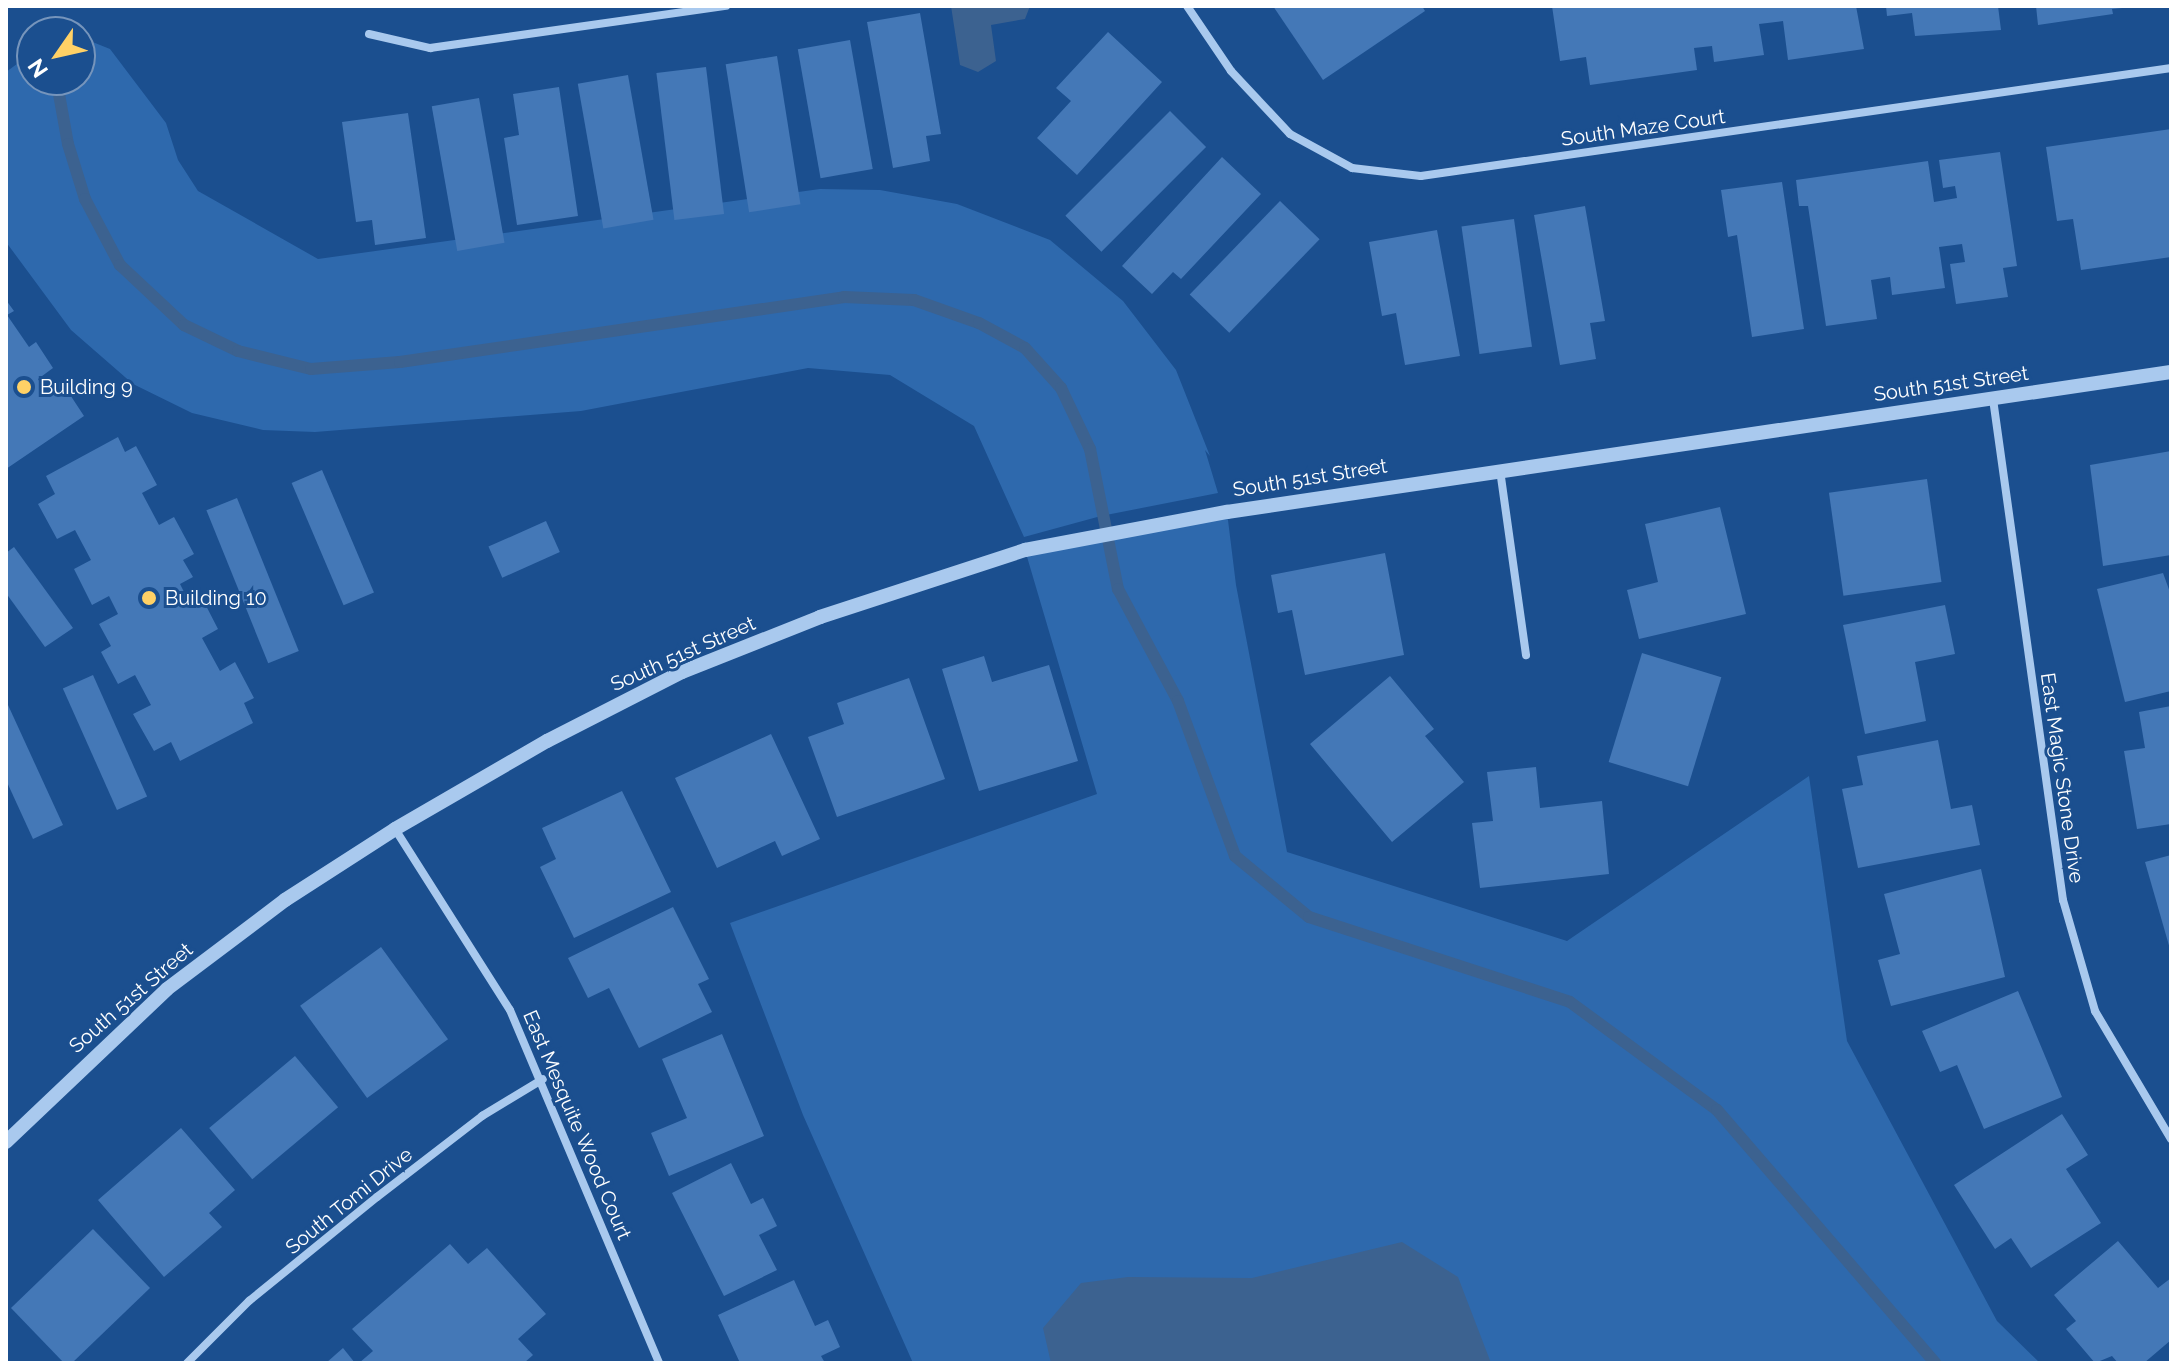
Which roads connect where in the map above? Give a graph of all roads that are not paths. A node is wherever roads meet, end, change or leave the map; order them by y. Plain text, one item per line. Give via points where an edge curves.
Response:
1 (726, 6) edge
2 (1187, 6) edge
3 (369, 34) dead end
4 (2171, 68) edge
5 (2171, 372) edge
6 (1993, 399) junction
7 (1499, 469) junction
8 (1526, 655) dead end
9 (395, 829) junction
10 (543, 1079) junction
11 (2171, 1139) edge
12 (6, 1142) edge
13 (187, 1363) edge
14 (659, 1363) edge

1 - 3 street via 430,48
2 - 4 street, South Maze Court via 1231,71 1290,134 1352,168 1421,176
5 - 6 street, South 51st Street
6 - 7 street, South 51st Street
6 - 11 street, East Magic Stone Drive via 2063,900 2095,1011
7 - 8 street
7 - 9 street, South 51st Street via 1025,550 923,582 682,672 547,741
9 - 10 street, East Mesquite Wood Court via 510,1010
9 - 12 street, South 51st Street via 285,900 167,989
10 - 13 street, South Tomi Drive via 482,1116 377,1197 249,1301
10 - 14 street, East Mesquite Wood Court

